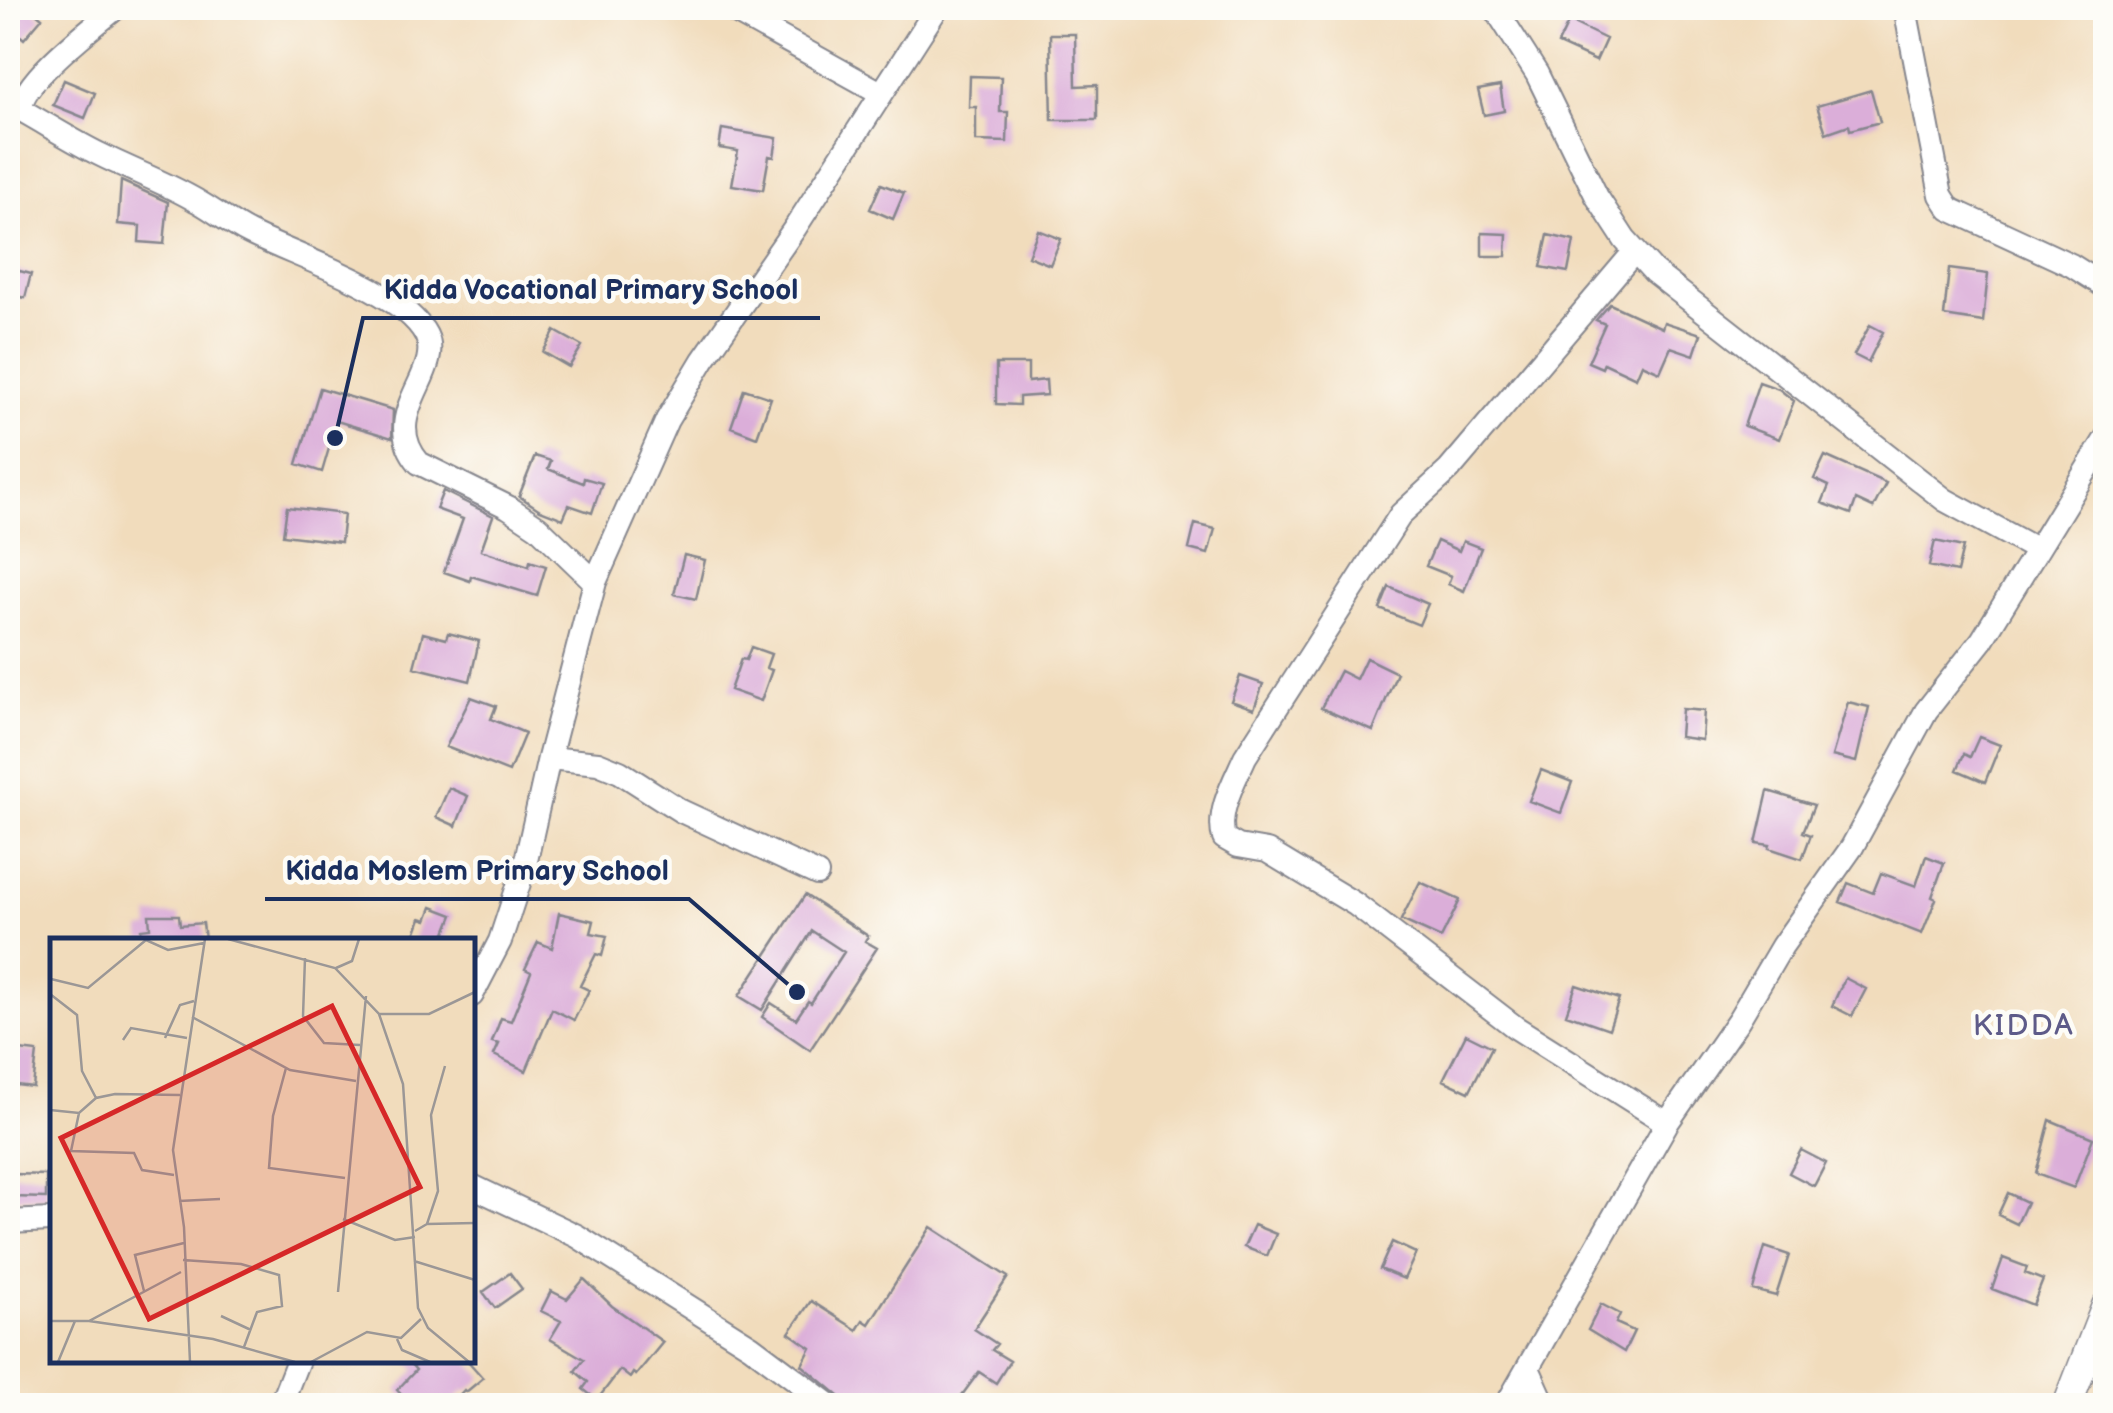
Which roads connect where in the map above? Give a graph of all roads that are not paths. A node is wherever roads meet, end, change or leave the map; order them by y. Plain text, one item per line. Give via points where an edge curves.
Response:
1 (116, 8) edge
2 (728, 8) edge
3 (938, 8) edge
4 (1495, 8) edge
5 (1905, 8) edge
6 (15, 93) edge
7 (881, 93) junction
8 (1635, 251) junction
9 (2106, 287) edge
10 (2106, 438) edge
11 (2037, 550) junction
12 (595, 582) junction
13 (549, 758) junction
14 (817, 874) dead end
15 (475, 989) edge
16 (1667, 1123) junction
17 (475, 1187) edge
18 (50, 1220) edge
19 (8, 1222) edge
20 (2106, 1306) edge
21 (297, 1363) edge
22 (1528, 1368) junction
23 (280, 1406) edge
24 (831, 1406) edge
25 (1506, 1406) edge
26 (1546, 1406) edge
27 (2067, 1406) edge

1 - 6 street
2 - 7 street
3 - 7 street
4 - 8 street via 1537,74 1597,197
5 - 9 street via 1941,194 1950,209
6 - 12 street via 21,110 98,154 378,292 414,321 429,348 404,424 409,452 538,527
7 - 12 street via 667,420
8 - 11 street via 1945,500
8 - 16 street via 1450,470 1401,514 1245,756 1220,828 1238,846 1268,851 1354,904 1515,1027
10 - 11 street
11 - 16 street via 1982,640 1926,711 1852,847
12 - 13 street
13 - 14 street via 620,772 681,811
13 - 15 street via 526,865
16 - 22 street
17 - 24 street via 577,1236 751,1346
18 - 19 street
20 - 27 street
21 - 23 street
22 - 25 street
22 - 26 street

